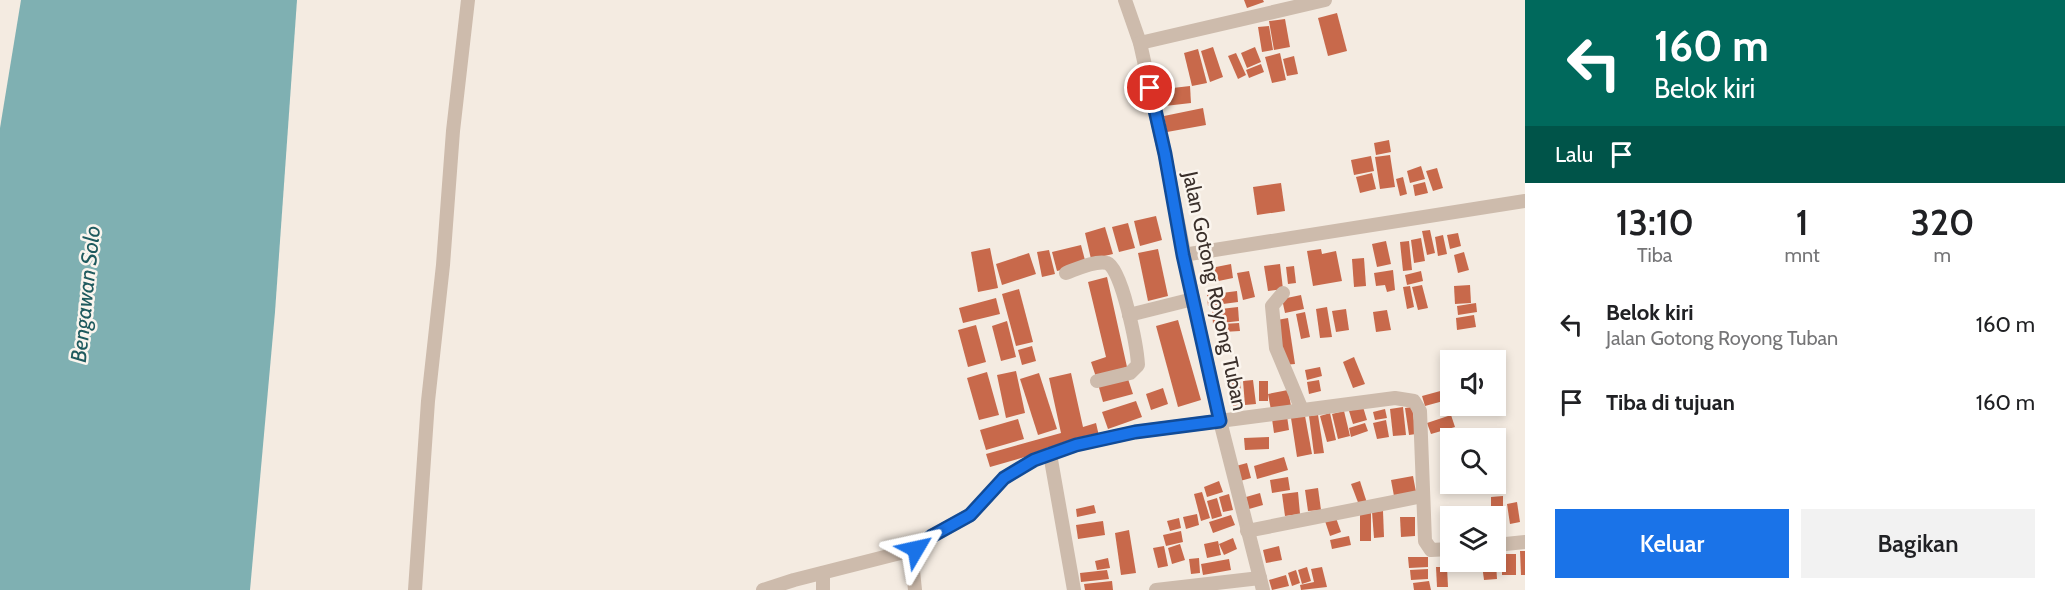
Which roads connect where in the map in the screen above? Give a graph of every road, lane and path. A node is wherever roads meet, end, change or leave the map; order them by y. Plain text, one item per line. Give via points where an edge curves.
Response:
1 (468, 0) edge
2 (1125, 0) edge
3 (1325, 0) edge
4 (1306, 2) edge
5 (1140, 43) junction
6 (1525, 201) edge
7 (1183, 255) junction
8 (1066, 273) dead end
9 (1283, 293) dead end
10 (1193, 299) junction
11 (1129, 315) junction
12 (1097, 381) dead end
13 (1302, 410) junction
14 (1220, 421) junction
15 (1050, 454) junction
16 (1423, 496) junction
17 (1247, 531) junction
18 (1525, 542) edge
19 (1506, 544) edge
20 (916, 549) junction
21 (1440, 550) edge
22 (823, 573) junction
23 (1262, 584) edge
24 (1172, 589) edge
25 (415, 590) edge
26 (763, 590) edge
27 (823, 590) edge
28 (915, 590) edge
29 (1074, 590) edge
30 (1156, 590) edge

1 - 25 street via 428,401
2 - 5 street, Jalan Gotong Royong Tuban
3 - 4 street
4 - 5 street
5 - 7 street, Jalan Gotong Royong Tuban
6 - 7 street
7 - 10 street, Jalan Gotong Royong Tuban
8 - 11 street via 1104,262 1112,266
9 - 13 street via 1272,306 1276,348
10 - 11 street
10 - 14 street, Jalan Gotong Royong Tuban
11 - 12 street via 1138,365 1130,373
13 - 14 street
13 - 16 street via 1395,398 1414,401 1420,411
14 - 15 street via 1135,432
14 - 17 street, Jalan Gotong Royong Tuban
15 - 20 street via 1004,478 970,515
15 - 29 street
16 - 17 street
16 - 21 street via 1425,541 1431,550
17 - 23 street, Jalan Gotong Royong Tuban
18 - 19 street
20 - 22 street
20 - 28 street
22 - 26 street
22 - 27 street
23 - 24 street
24 - 30 street

